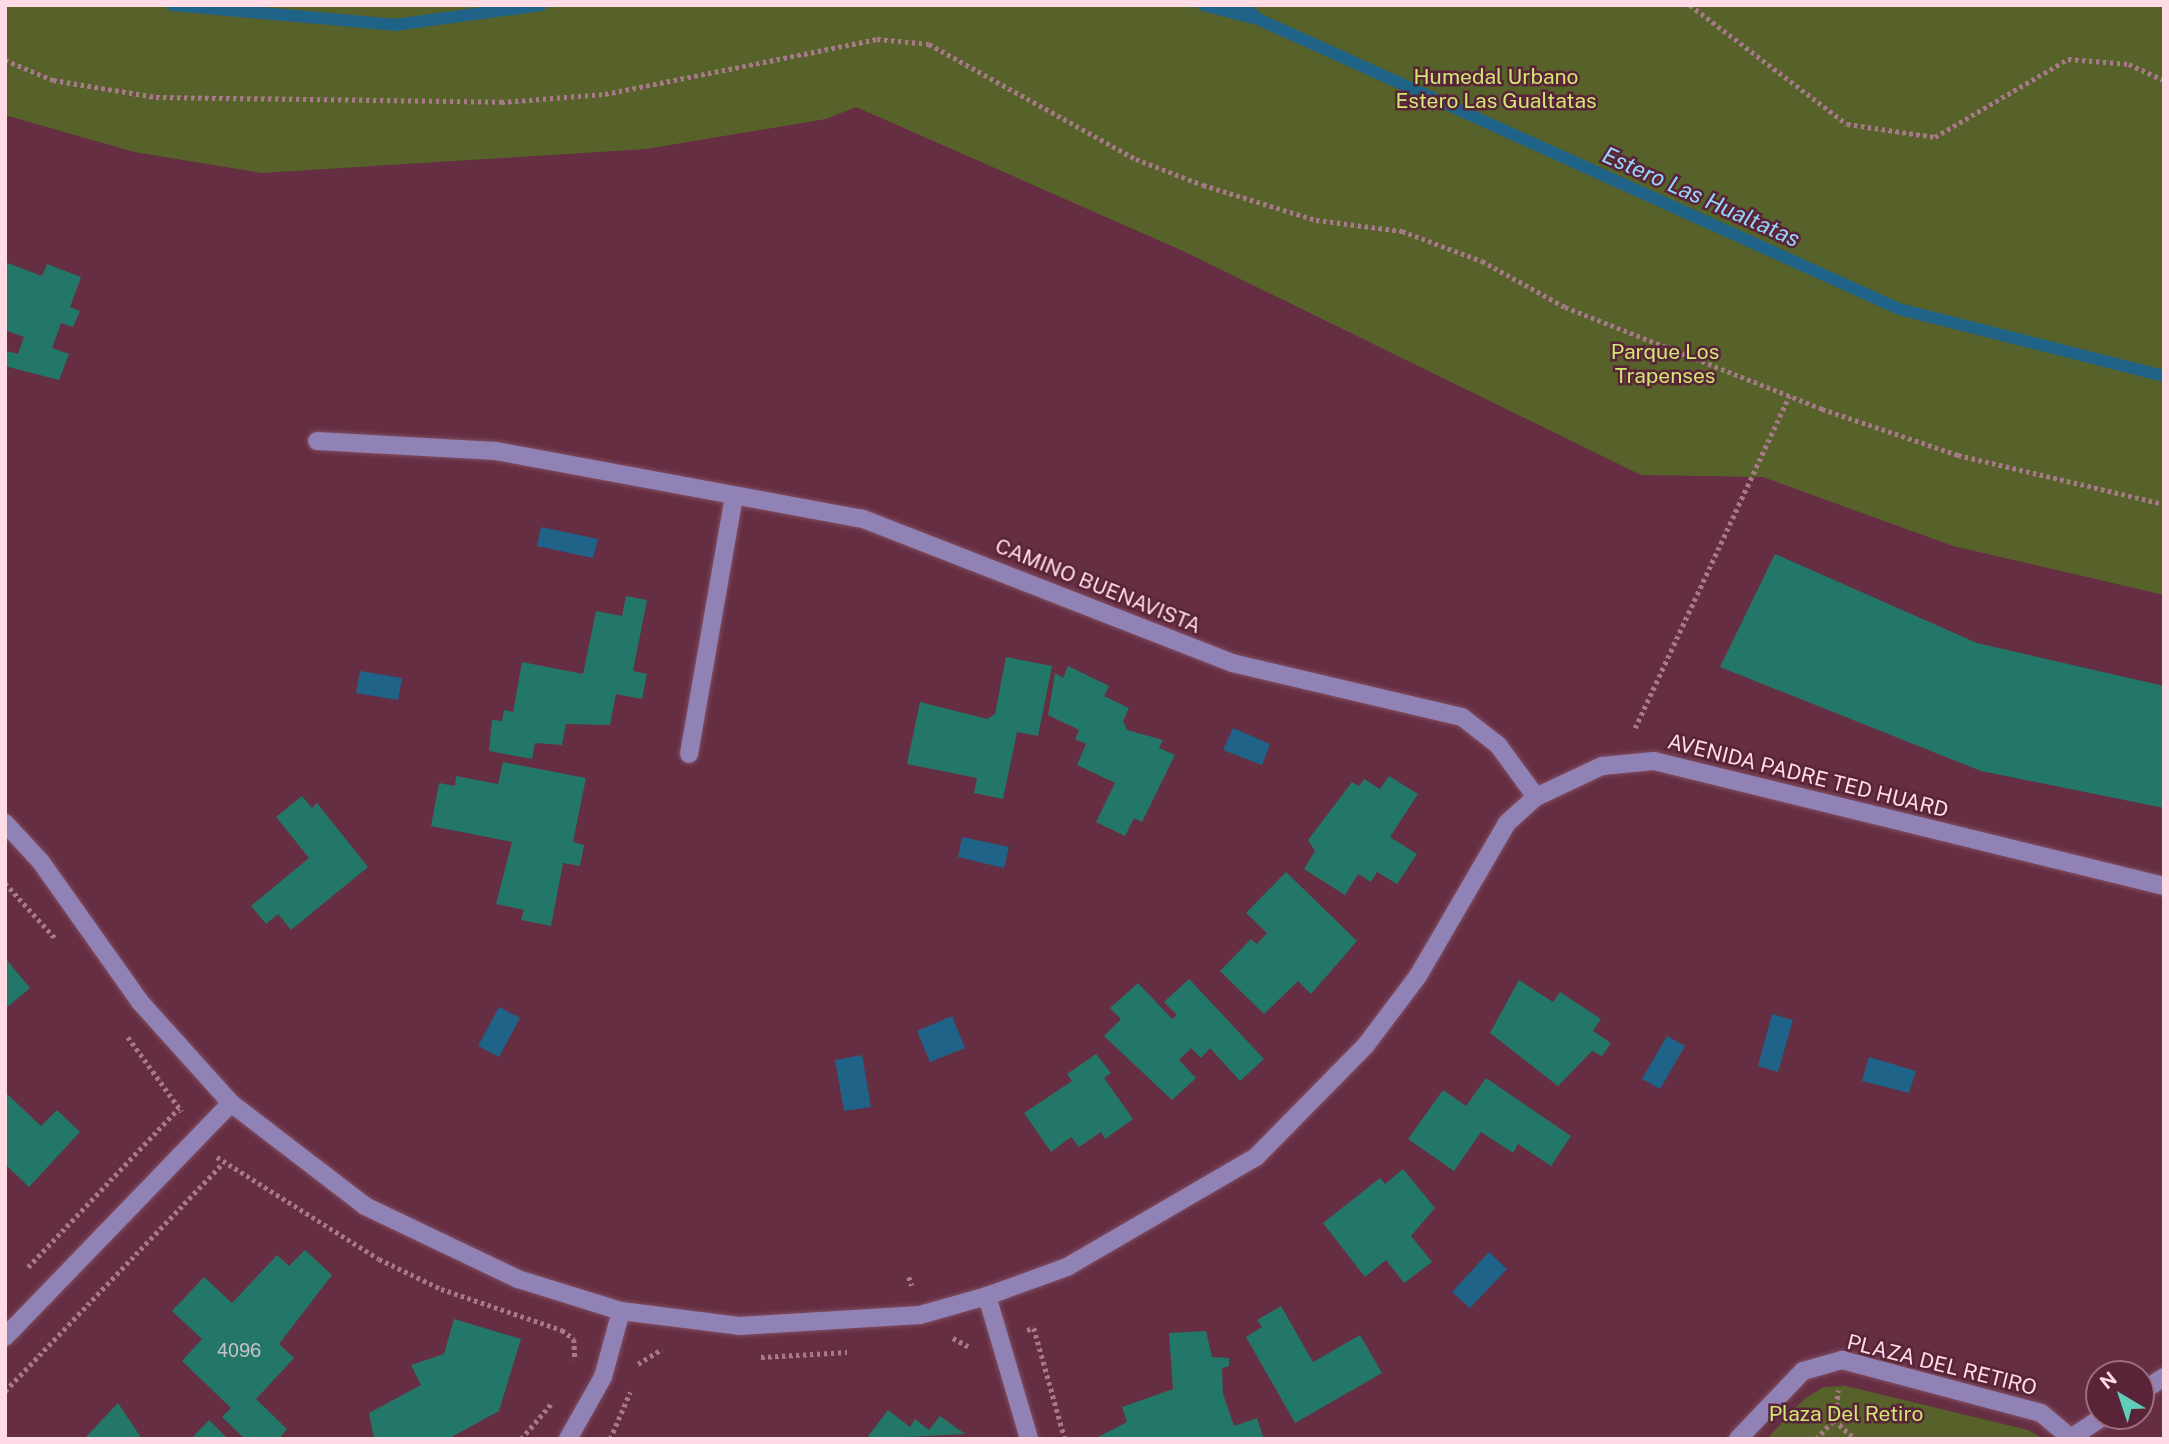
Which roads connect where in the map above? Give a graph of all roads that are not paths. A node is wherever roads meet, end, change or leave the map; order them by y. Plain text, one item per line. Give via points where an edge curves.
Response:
1 (317, 441) dead end
2 (734, 497) junction
3 (689, 754) dead end
4 (1536, 797) junction
5 (5, 822) edge
6 (2164, 886) edge
7 (231, 1103) junction
8 (986, 1296) junction
9 (621, 1311) junction
10 (5, 1337) edge
11 (2072, 1438) edge
12 (569, 1439) edge
13 (1029, 1439) edge
14 (1738, 1439) edge

1 - 2 street, CAMINO BUENAVISTA via 496,451
2 - 3 street
2 - 4 street, CAMINO BUENAVISTA via 863,519 1232,663 1462,717 1498,745
4 - 6 street, AVENIDA PADRE TED HUARD via 1602,766 1654,761
4 - 8 street, AVENIDA PADRE TED HUARD via 1507,823 1418,976 1366,1045 1256,1157 1067,1267
5 - 7 street, AVENIDA PADRE TED HUARD via 41,862 140,1002
7 - 9 street, AVENIDA PADRE TED HUARD via 365,1206 436,1245
7 - 10 street
8 - 9 street, AVENIDA PADRE TED HUARD via 920,1315 738,1326
8 - 13 street
9 - 12 street via 603,1377
11 - 14 street, PLAZA DEL RETIRO via 2041,1413 1842,1360 1802,1371

